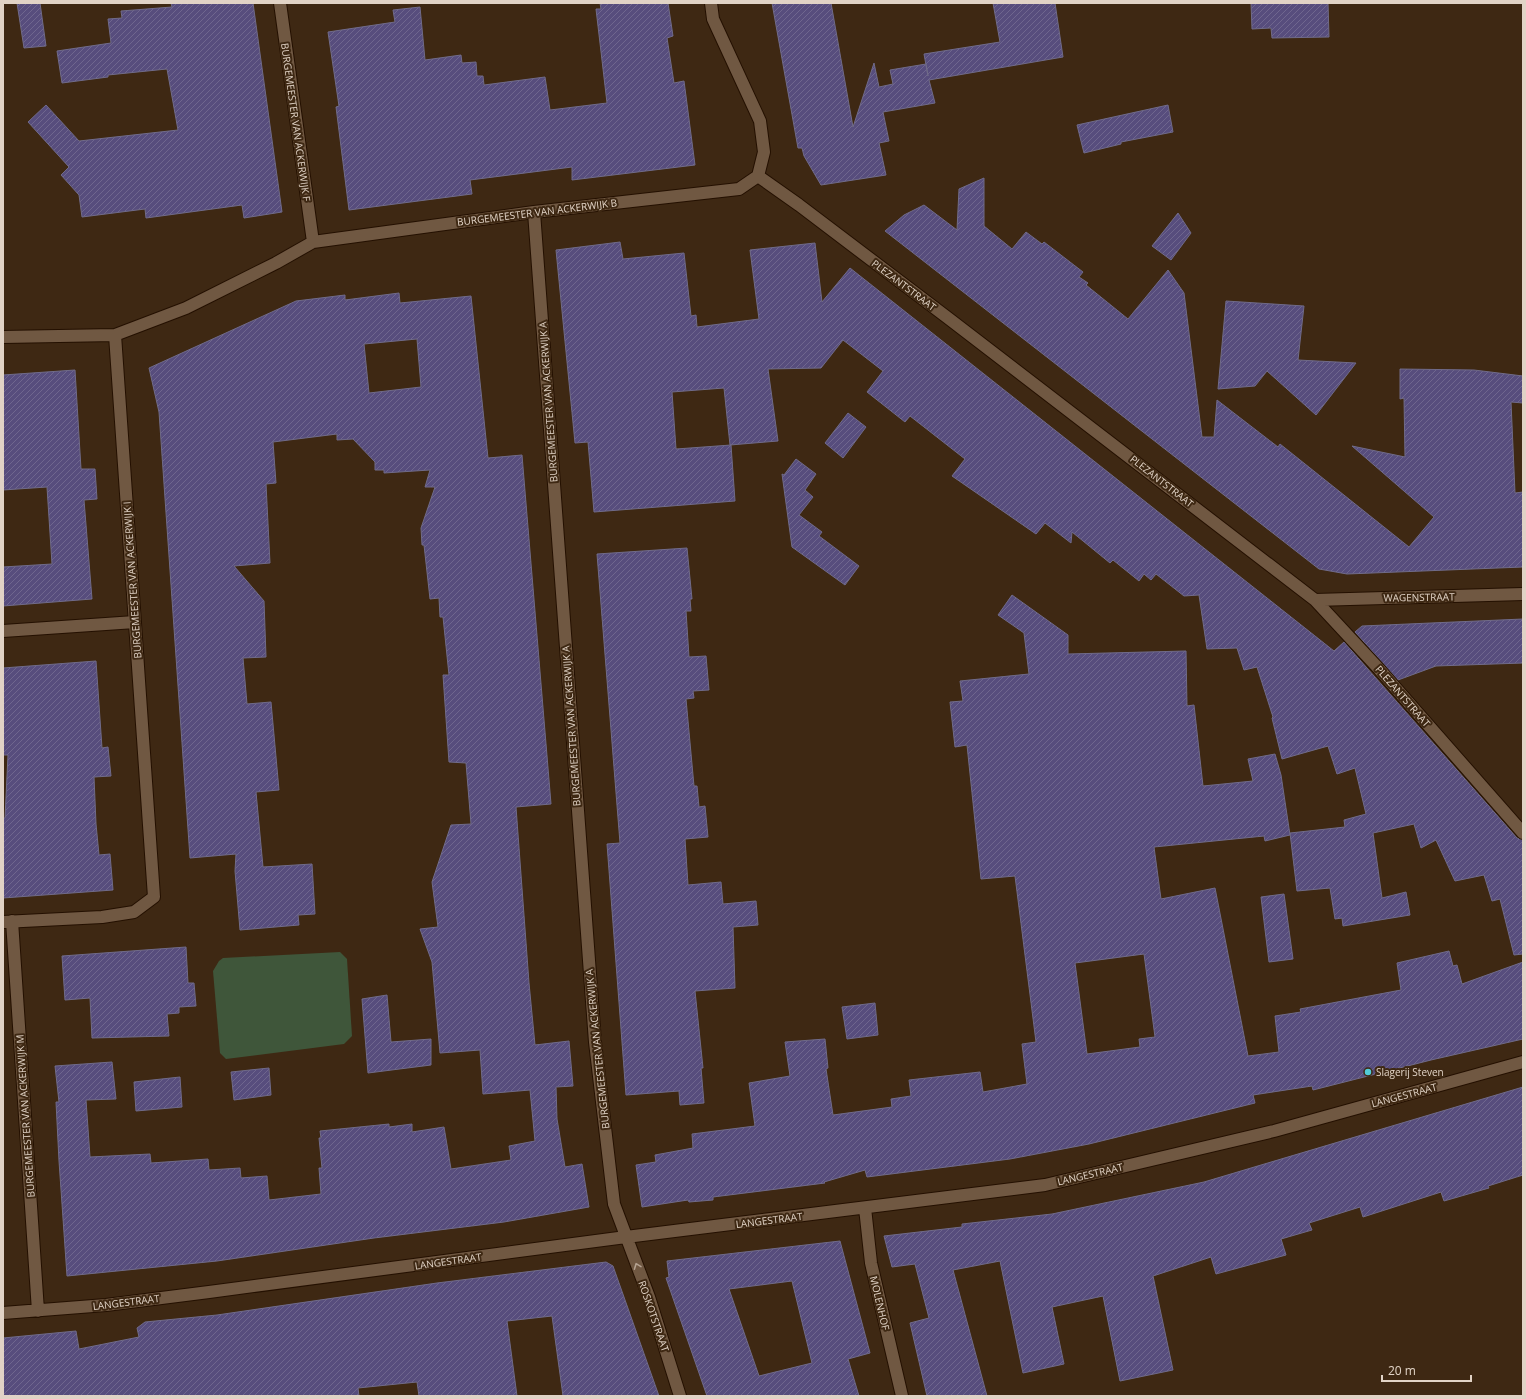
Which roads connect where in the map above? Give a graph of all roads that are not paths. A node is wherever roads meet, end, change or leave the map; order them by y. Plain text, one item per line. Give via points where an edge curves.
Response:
1 (280, 3) edge
2 (711, 3) edge
3 (758, 176) junction
4 (534, 212) junction
5 (313, 242) junction
6 (115, 335) junction
7 (3, 337) edge
8 (1523, 594) edge
9 (1315, 600) junction
10 (136, 622) junction
11 (3, 632) edge
12 (1523, 833) edge
13 (8, 922) edge
14 (1523, 1062) edge
15 (865, 1208) junction
16 (626, 1237) junction
17 (38, 1311) junction
18 (3, 1313) edge
19 (680, 1396) edge
20 (902, 1396) edge

1 - 5 street, BURGEMEESTER VAN ACKERWIJK F
2 - 3 street via 713,19 760,121 764,152
3 - 4 street, BURGEMEESTER VAN ACKERWIJK B via 739,189
3 - 9 street, PLEZANTSTRAAT via 948,318
4 - 5 street, BURGEMEESTER VAN ACKERWIJK B
4 - 16 street, BURGEMEESTER VAN ACKERWIJK A via 595,1042 614,1204
5 - 6 street via 186,308
6 - 7 street
6 - 10 street, BURGEMEESTER VAN ACKERWIJK I
8 - 9 street, WAGENSTRAAT
9 - 12 street, PLEZANTSTRAAT
10 - 11 street
10 - 13 street, BURGEMEESTER VAN ACKERWIJK I via 154,897 134,912 102,917
13 - 17 street, BURGEMEESTER VAN ACKERWIJK M
14 - 15 street, LANGESTRAAT via 1274,1131 1045,1185
15 - 16 street, LANGESTRAAT
15 - 20 street, MOLENHOF via 871,1263
16 - 17 street, LANGESTRAAT via 106,1305
19 -> 16 street, ROSKOTSTRAAT
17 - 18 street, LANGESTRAAT

